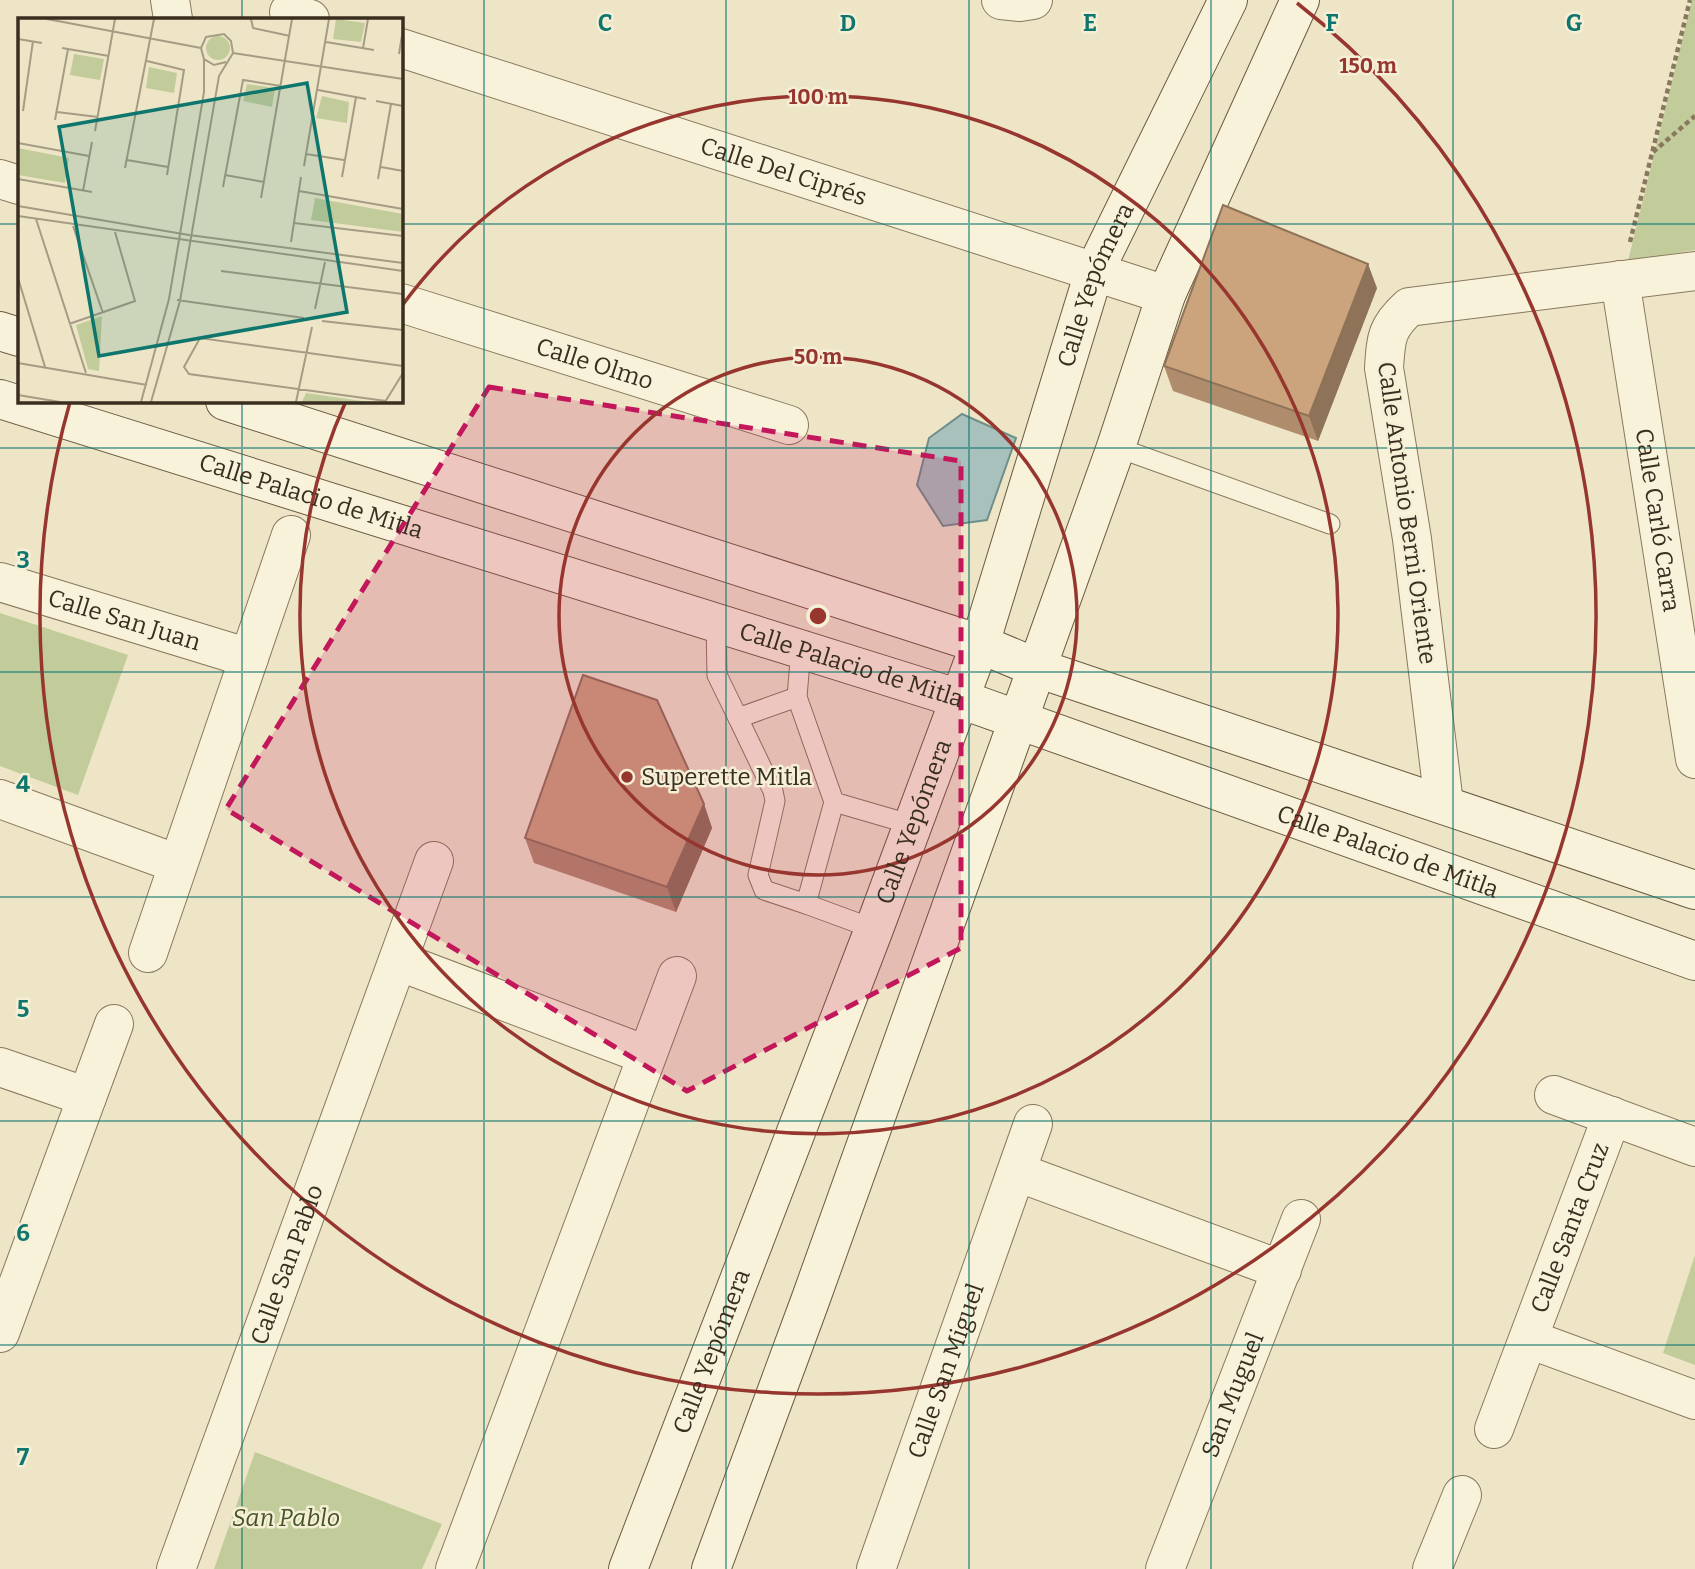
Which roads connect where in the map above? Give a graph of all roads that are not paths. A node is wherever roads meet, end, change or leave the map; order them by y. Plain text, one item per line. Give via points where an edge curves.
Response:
1 (170, 0) edge
2 (1001, 0) edge
3 (1033, 0) edge
4 (1228, 0) edge
5 (1300, 0) edge
6 (173, 18) edge
7 (402, 48) edge
8 (0, 179) edge
9 (18, 185) edge
10 (1695, 271) edge
11 (1094, 272) junction
12 (1620, 280) junction
13 (1166, 295) junction
14 (402, 303) edge
15 (0, 331) edge
16 (18, 337) edge
17 (0, 398) edge
18 (228, 402) edge
19 (789, 425) dead end
20 (1116, 447) junction
21 (1330, 524) dead end
22 (291, 535) dead end
23 (0, 582) edge
24 (716, 622) junction
25 (980, 644) junction
26 (801, 649) junction
27 (249, 658) junction
28 (1037, 668) junction
29 (797, 697) junction
30 (960, 699) junction
31 (738, 718) junction
32 (1018, 720) junction
33 (1695, 759) edge
34 (0, 799) edge
35 (834, 802) junction
36 (1444, 804) junction
37 (913, 825) junction
38 (434, 861) dead end
39 (178, 864) junction
40 (1695, 890) edge
41 (806, 904) junction
42 (874, 929) junction
43 (148, 953) dead end
44 (398, 961) junction
45 (1695, 961) edge
46 (677, 976) dead end
47 (114, 1024) dead end
48 (646, 1055) junction
49 (0, 1068) edge
50 (1554, 1095) dead end
51 (87, 1097) junction
52 (1612, 1116) junction
53 (1033, 1124) dead end
54 (1695, 1147) edge
55 (1017, 1172) junction
56 (1301, 1219) dead end
57 (1282, 1270) junction
58 (0, 1333) edge
59 (1529, 1339) junction
60 (1695, 1400) edge
61 (1494, 1429) dead end
62 (1462, 1496) dead end
63 (176, 1569) edge
64 (455, 1569) edge
65 (628, 1569) edge
66 (710, 1569) edge
67 (876, 1569) edge
68 (1165, 1569) edge
69 (1432, 1569) edge

1 - 6 street
2 - 3 street
4 - 11 street, Calle Yepómera
5 - 13 street
7 - 11 street, Calle Del Ciprés
8 - 9 street
10 - 12 street, Calle Antonio Berni Oriente
11 - 13 street, Calle Del Ciprés
11 - 25 street, Calle Yepómera
12 - 33 street, Calle Carló Carra
12 - 36 street, Calle Antonio Berni Oriente via 1409,307 1393,321 1384,368 1412,539
13 - 20 street
14 - 19 street, Calle Olmo
15 - 16 street
17 - 24 street, Calle Palacio de Mitla
18 - 25 street
20 - 21 lane
20 - 28 street
22 - 27 street
23 - 27 street, Calle San Juan
24 - 26 street, Calle Palacio de Mitla
24 - 31 lane via 718,675
25 - 28 street
25 - 30 street, Calle Yepómera
26 - 29 lane
26 - 30 street, Calle Palacio de Mitla
27 - 39 street
28 - 32 street
28 - 36 street
29 - 31 lane
29 - 35 lane
30 - 32 street, Calle Palacio de Mitla
30 - 37 street, Calle Yepómera
31 - 41 lane via 774,791 759,883 764,890
32 - 45 street, Calle Palacio de Mitla
32 - 66 street
34 - 39 street
35 - 37 lane
35 - 41 lane
36 - 40 street
37 - 42 street, Calle Yepómera
38 - 44 street, Calle San Pablo
39 - 43 street
41 - 42 lane
42 - 65 street, Calle Yepómera
44 - 48 street
44 - 63 street, Calle San Pablo
46 - 48 street
47 - 51 street
48 - 64 street
49 - 51 street
50 - 52 street, Calle Santa Cruz
51 - 58 street
52 - 54 street, Calle Santa Cruz
52 - 59 street, Calle Santa Cruz
53 - 55 street, Calle San Miguel
55 - 57 street
55 - 67 street, Calle San Miguel
56 - 57 street, San Muguel
57 - 68 street, San Muguel
59 - 60 street, Calle Santa Cruz
59 - 61 street, Calle Santa Cruz
62 - 69 street

